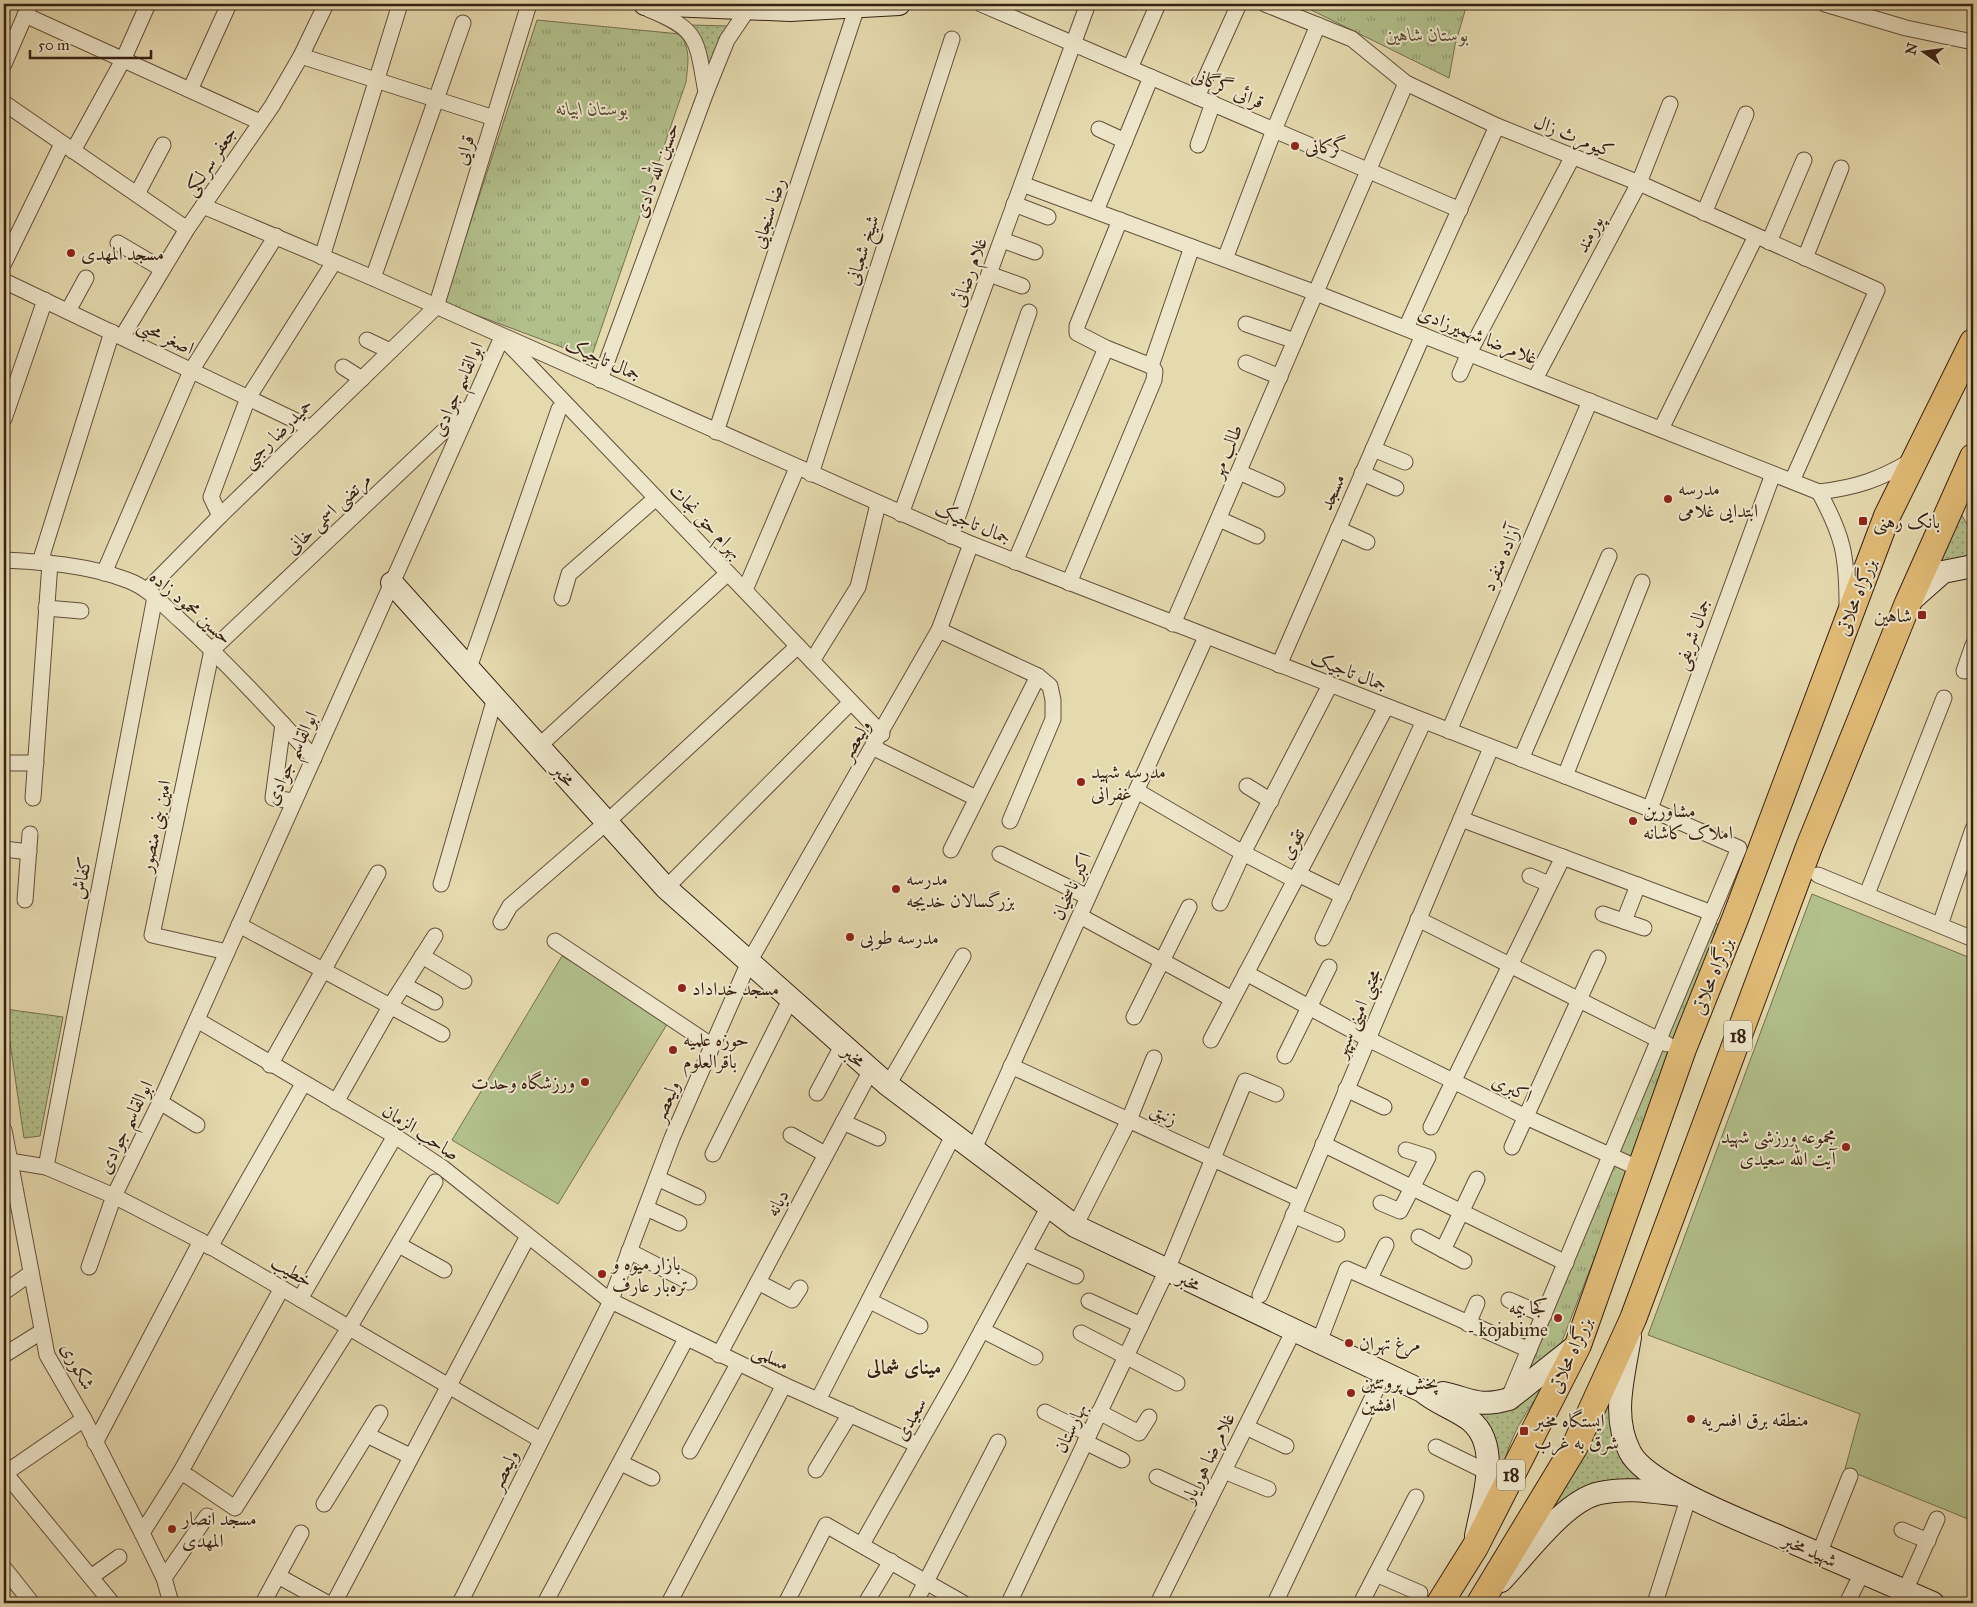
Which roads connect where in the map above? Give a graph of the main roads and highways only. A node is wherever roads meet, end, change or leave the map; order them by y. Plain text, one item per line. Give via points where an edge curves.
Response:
1 (645, 4) edge
2 (899, 4) edge
3 (1973, 342) edge
4 (1973, 457) edge
5 (1973, 566) edge
6 (392, 583) road end
7 (1908, 603) junction
8 (1633, 1319) junction
9 (1578, 1345) junction
10 (1422, 1391) junction
11 (1688, 1496) junction
12 (1474, 1547) junction
13 (1430, 1598) edge
14 (1481, 1603) edge
15 (1933, 1603) edge

1 - 2 main road via 748,9
3 - 9 highway, بزرگراه محلاتی / 18 via 1887,516 1735,920 1671,1045 1640,1169
4 - 7 highway, 18
5 - 7 main road via 1943,572
6 - 10 main road, مخبر via 666,888 842,1046 953,1136 1075,1226
7 - 8 highway, 18 via 1809,847
8 - 11 main road via 1619,1402 1625,1440 1634,1460 1642,1468
8 - 14 highway, 18 via 1575,1446
9 - 10 main road via 1509,1399 1496,1403 1474,1403 1449,1394
9 - 12 highway, بزرگراه محلاتی / 18
10 - 12 main road via 1478,1427 1486,1446 1487,1472
11 - 14 main road via 1640,1490 1586,1497 1569,1508
11 - 15 main road, شهید مخبر
12 - 13 highway, بزرگراه محلاتی / 18

